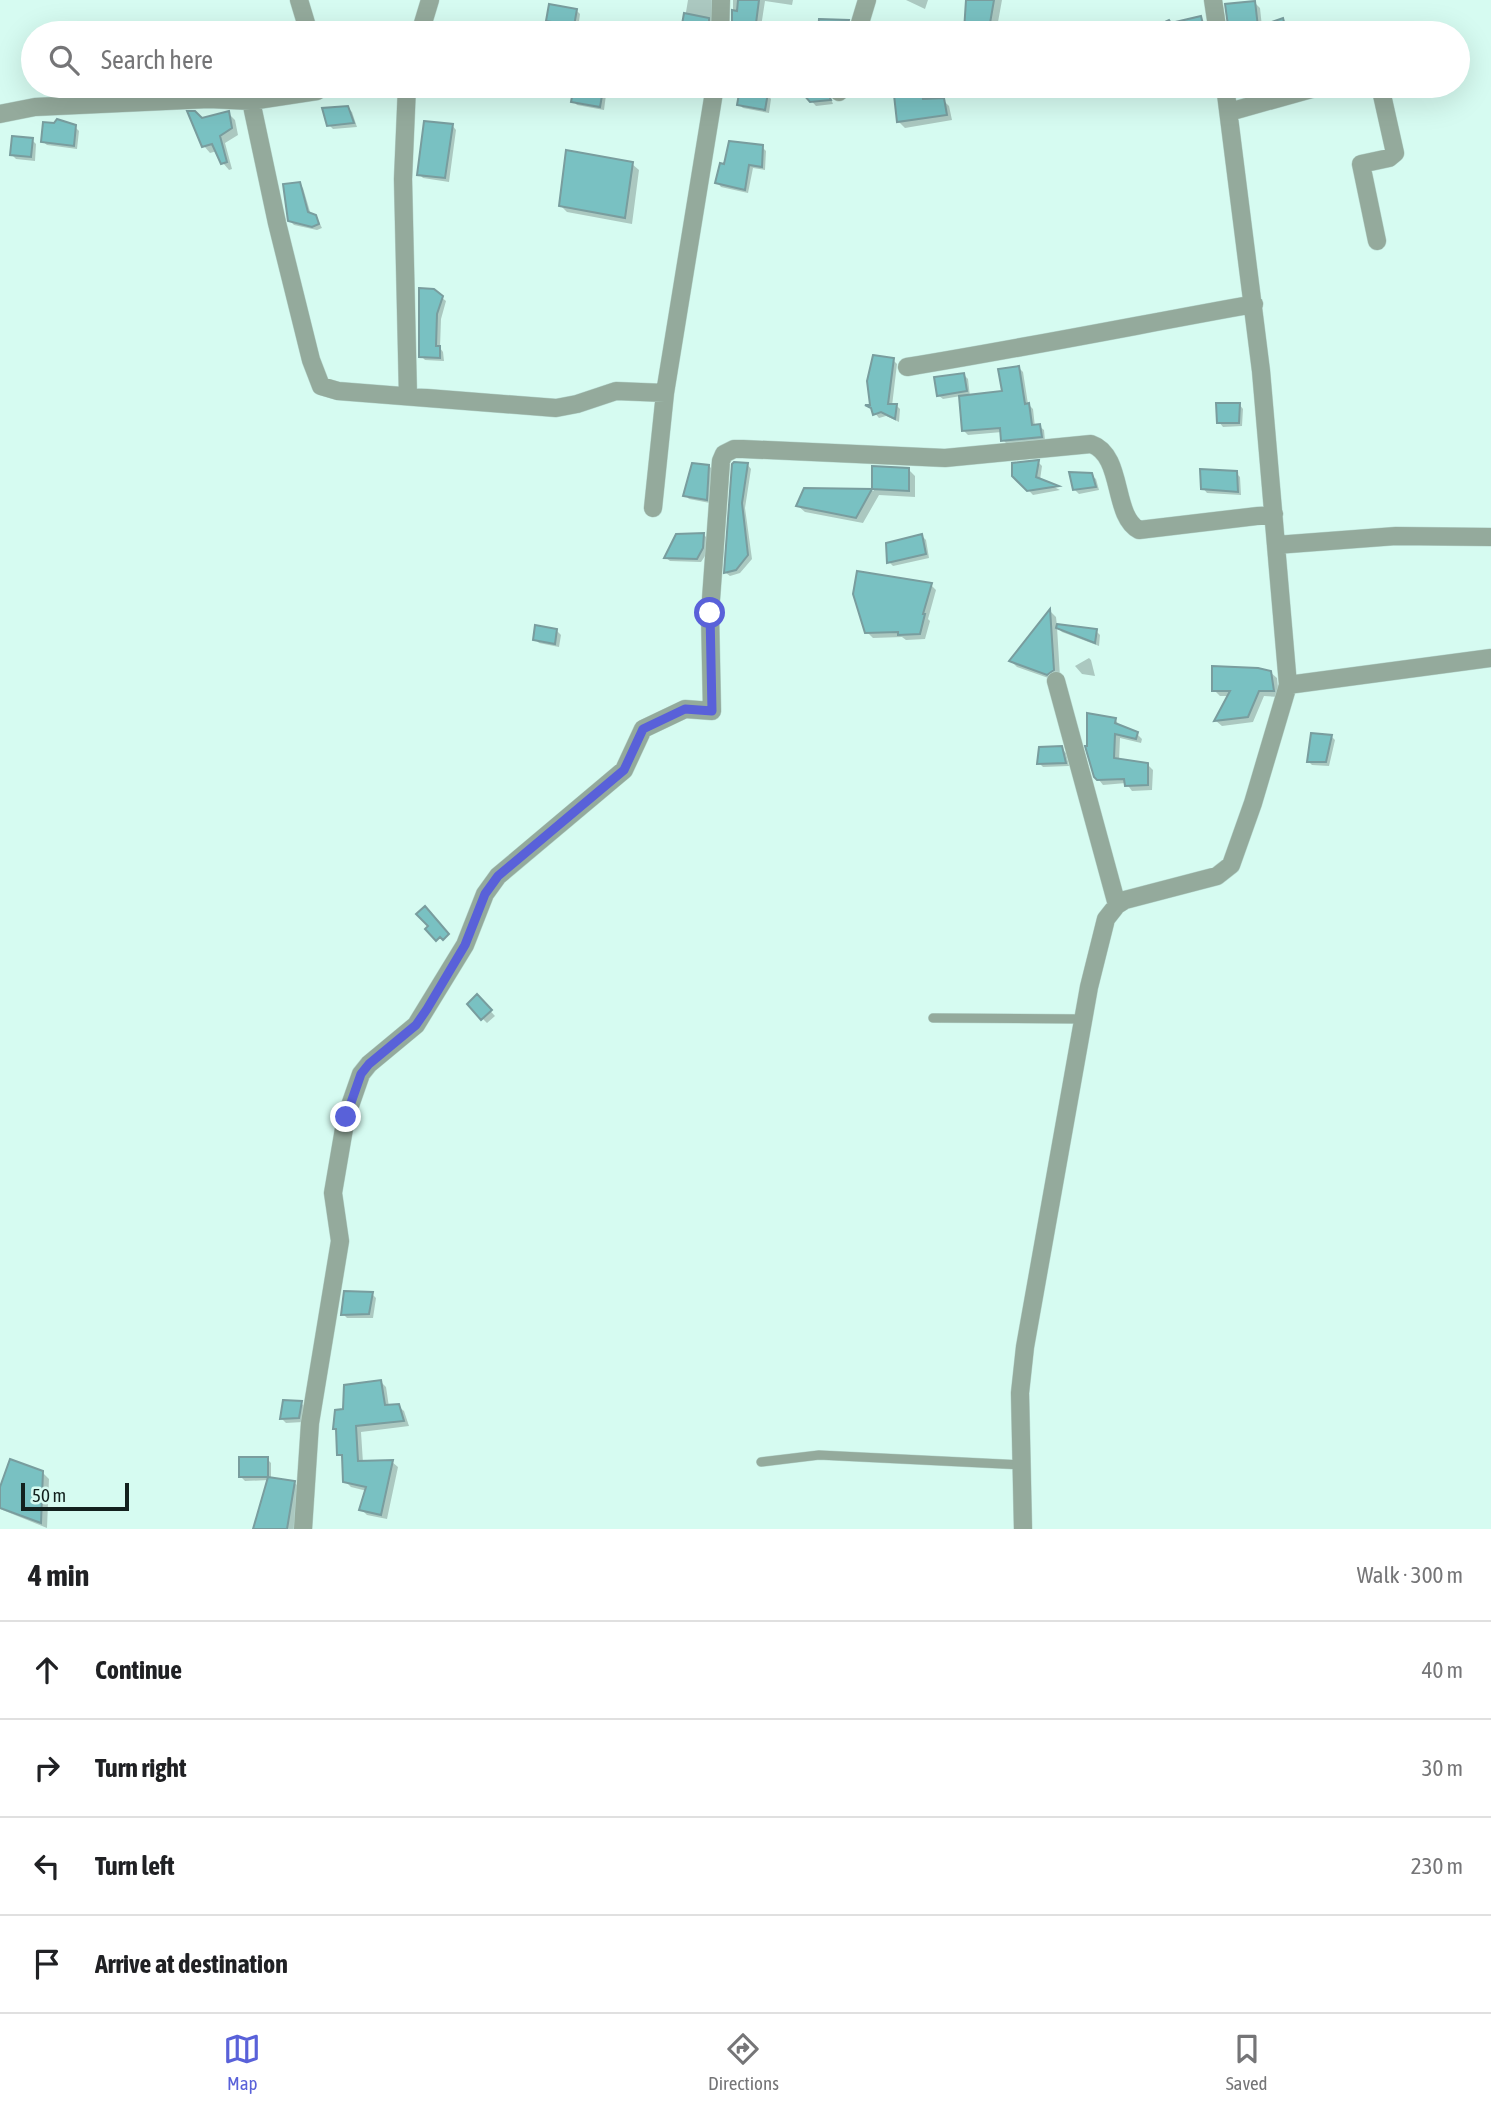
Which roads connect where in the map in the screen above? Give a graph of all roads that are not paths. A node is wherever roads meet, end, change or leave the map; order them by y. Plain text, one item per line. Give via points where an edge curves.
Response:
1 (299, 0) edge
2 (430, 0) edge
3 (722, 0) edge
4 (867, 0) edge
5 (1213, 0) edge
6 (305, 21) edge
7 (424, 21) edge
8 (721, 21) edge
9 (861, 21) edge
10 (1216, 21) edge
11 (274, 98) edge
12 (406, 98) edge
13 (713, 98) edge
14 (1227, 98) edge
15 (1279, 98) edge
16 (1383, 98) edge
17 (251, 101) junction
18 (1229, 112) junction
19 (0, 114) edge
20 (1377, 241) dead end
21 (1254, 304) junction
22 (907, 367) dead end
23 (665, 393) junction
24 (408, 396) junction
25 (653, 508) dead end
26 (1274, 514) junction
27 (1491, 537) edge
28 (1276, 545) junction
29 (1491, 658) edge
30 (1056, 681) dead end
31 (1288, 685) junction
32 (1117, 905) junction
33 (933, 1018) dead end
34 (1083, 1019) junction
35 (761, 1462) dead end
36 (1021, 1465) junction
37 (303, 1529) edge
38 (1023, 1529) edge

1 - 6 street
2 - 7 street
3 - 8 street
4 - 9 street
5 - 10 street
11 - 17 street
12 - 24 street via 402,179
13 - 23 street
14 - 18 street
15 - 18 street
16 - 20 street via 1395,153 1361,164
17 - 19 street via 49,106
17 - 24 street via 319,383 328,390
18 - 21 street
21 - 22 street
21 - 26 street
23 - 24 street via 616,391 556,408
23 - 25 street
26 - 28 street
26 - 37 street via 1139,530 1130,522 1107,458 1091,444 946,458 734,449 724,454 710,613 712,711 685,709 643,729 624,770 498,876 485,894 465,945 416,1025 369,1064 356,1085 333,1193 340,1241 310,1423
27 - 28 street via 1396,536
28 - 31 street
29 - 31 street
30 - 32 street
31 - 32 street via 1231,866 1217,876
32 - 34 street via 1104,925
33 - 34 lane
34 - 36 street via 1025,1347 1020,1384
35 - 36 lane via 819,1455
36 - 38 street

